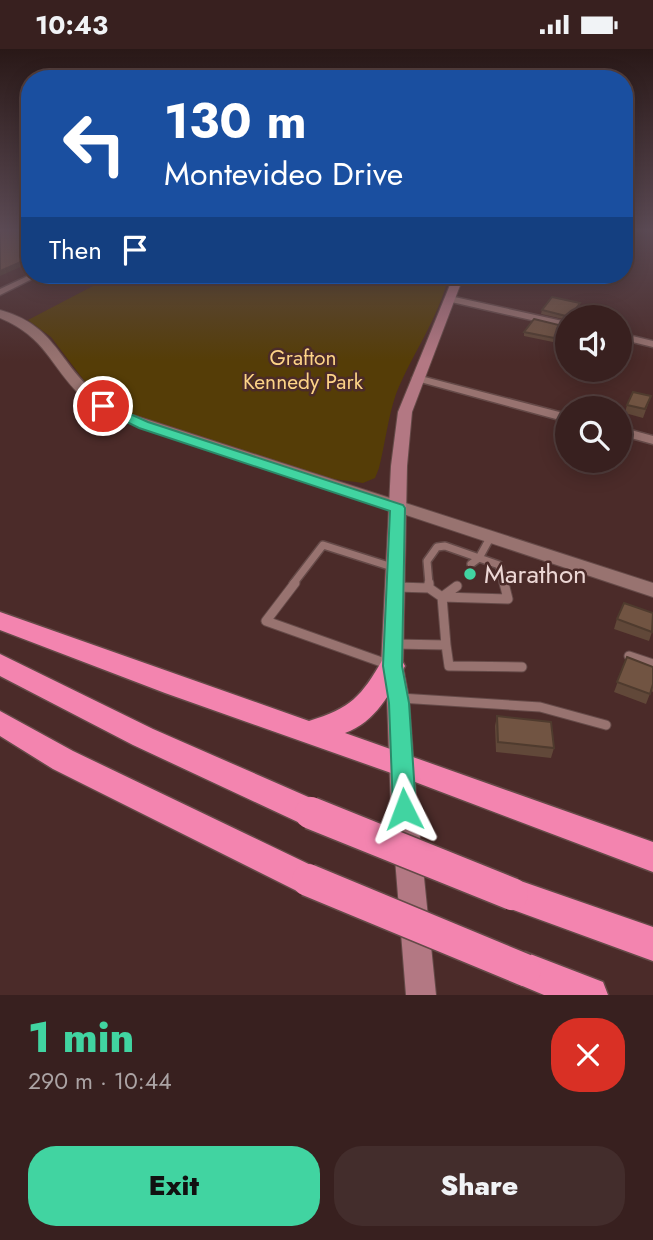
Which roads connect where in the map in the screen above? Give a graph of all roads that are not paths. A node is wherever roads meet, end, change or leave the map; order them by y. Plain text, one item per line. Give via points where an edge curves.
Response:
1 (21, 282) edge
2 (456, 284) edge
3 (0, 292) edge
4 (450, 299) junction
5 (0, 314) edge
6 (555, 322) edge
7 (632, 339) edge
8 (653, 344) edge
9 (417, 378) junction
10 (555, 415) edge
11 (632, 434) edge
12 (653, 440) edge
13 (397, 508) junction
14 (490, 538) junction
15 (479, 558) junction
16 (471, 563) dead end
17 (396, 568) junction
18 (457, 586) dead end
19 (396, 587) junction
20 (429, 588) junction
21 (653, 590) edge
22 (442, 597) junction
23 (0, 621) edge
24 (446, 645) junction
25 (393, 655) junction
26 (629, 656) edge
27 (0, 664) edge
28 (653, 664) edge
29 (522, 667) dead end
30 (398, 698) junction
31 (0, 722) edge
32 (606, 725) dead end
33 (309, 732) junction
34 (402, 764) junction
35 (653, 857) edge
36 (653, 944) edge
37 (421, 995) edge
38 (590, 995) edge

1 - 3 street
2 - 4 main road
4 - 6 street
4 - 9 main road
5 - 13 street via 37,331 89,396 125,417
7 - 8 street
9 - 10 street
9 - 13 main road via 405,412
11 - 12 street
13 - 14 street
13 - 17 main road
14 - 15 lane
14 - 21 street
15 - 16 lane
15 - 20 lane via 437,547 426,561
15 - 22 lane via 499,565 508,599
17 - 19 main road
17 - 25 lane via 323,545 266,621
18 - 22 lane
19 - 20 lane
19 - 25 main road
20 - 22 lane
22 - 24 lane
23 - 33 highway
24 - 25 lane
24 - 29 lane via 449,666
25 - 30 main road
25 - 33 highway via 374,698 346,721
26 - 28 lane
27 - 36 highway, bridge via 143,737 311,813 512,894
30 - 32 lane via 540,707
30 - 34 main road
31 - 38 highway, bridge via 63,760 308,880
33 - 34 highway
34 - 35 highway
34 - 37 main road

